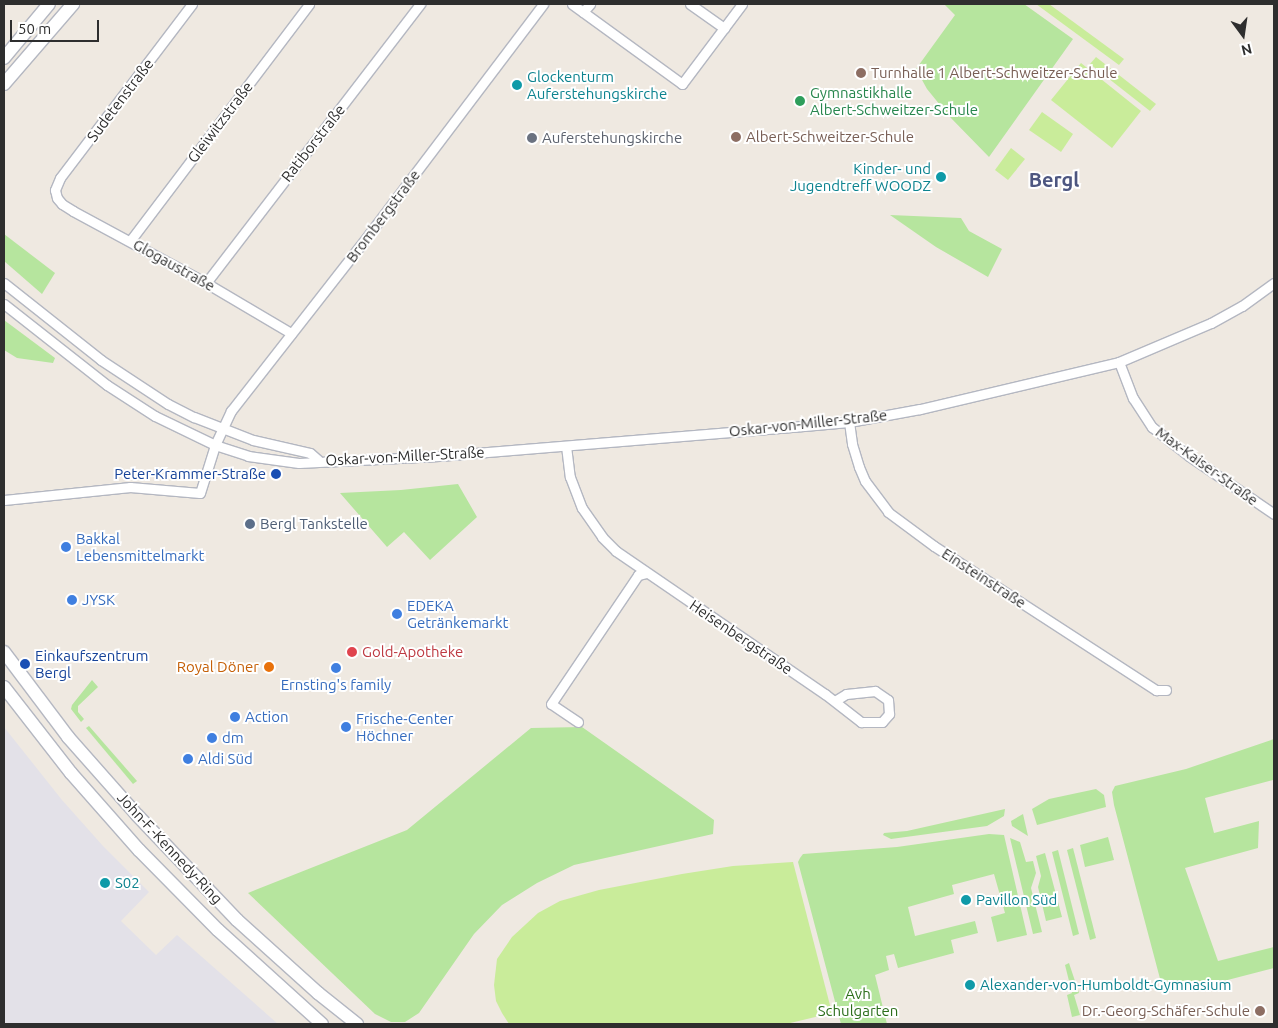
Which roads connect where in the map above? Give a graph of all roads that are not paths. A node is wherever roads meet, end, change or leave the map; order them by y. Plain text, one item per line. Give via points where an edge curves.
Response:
1 (49, 4) edge
2 (72, 4) edge
3 (192, 4) edge
4 (309, 4) edge
5 (420, 4) edge
6 (543, 4) edge
7 (572, 4) edge
8 (590, 4) edge
9 (690, 4) edge
10 (742, 4) edge
11 (583, 12) junction
12 (724, 28) junction
13 (4, 58) edge
14 (4, 84) edge
15 (57, 198) joint
16 (130, 241) junction
17 (4, 283) edge
18 (206, 283) junction
19 (1274, 283) edge
20 (4, 304) edge
21 (291, 333) junction
22 (1119, 362) junction
23 (849, 422) junction
24 (222, 429) junction
25 (215, 445) junction
26 (566, 446) junction
27 (318, 460) junction
28 (4, 500) edge
29 (1274, 514) edge
30 (648, 573) junction
31 (4, 652) edge
32 (4, 687) edge
33 (1166, 690) dead end
34 (834, 701) junction
35 (578, 722) dead end
36 (322, 1024) edge
37 (357, 1024) edge

1 - 13 main road
2 - 14 main road
3 - 15 street, Sudetenstraße via 60,178 55,190
4 - 16 street, Gleiwitzstraße
5 - 18 street, Ratiborstraße
6 - 21 street, Brombergstraße
7 - 11 street
8 - 11 street
9 - 12 street
10 - 12 street
11 - 12 street via 682,84
15 - 16 street, Glogaustraße via 73,211
16 - 18 street, Glogaustraße
17 - 24 street, Oskar-von-Miller-Straße via 141,388
18 - 21 street, Glogaustraße
19 - 22 street, Oskar-von-Miller-Straße via 1211,323
20 - 25 street, Oskar-von-Miller-Straße via 130,401
21 - 24 street, Brombergstraße via 231,412
22 - 23 street, Oskar-von-Miller-Straße via 960,401
22 - 29 street, Max-Kaiser-Straße via 1133,398 1152,427
23 - 26 street, Oskar-von-Miller-Straße
23 - 33 street, Einsteinstraße via 859,466 888,512 934,546 1156,690
24 - 25 street
24 - 27 street, Oskar-von-Miller-Straße via 310,453
25 - 27 street, Oskar-von-Miller-Straße via 281,462
25 - 28 street via 200,493 130,487
26 - 27 street, Oskar-von-Miller-Straße via 375,460
26 - 30 street, Heisenbergstraße via 570,477 590,521 616,551
30 - 34 street, Heisenbergstraße
30 - 35 street via 638,576 551,704
31 - 37 main road, John-F.-Kennedy-Ring via 68,737 136,815 237,920
32 - 36 main road, John-F.-Kennedy-Ring via 71,772 139,850 218,930
34 - 34 street, Heisenbergstraße via 861,722 882,722 889,714 888,700 875,691 846,694

